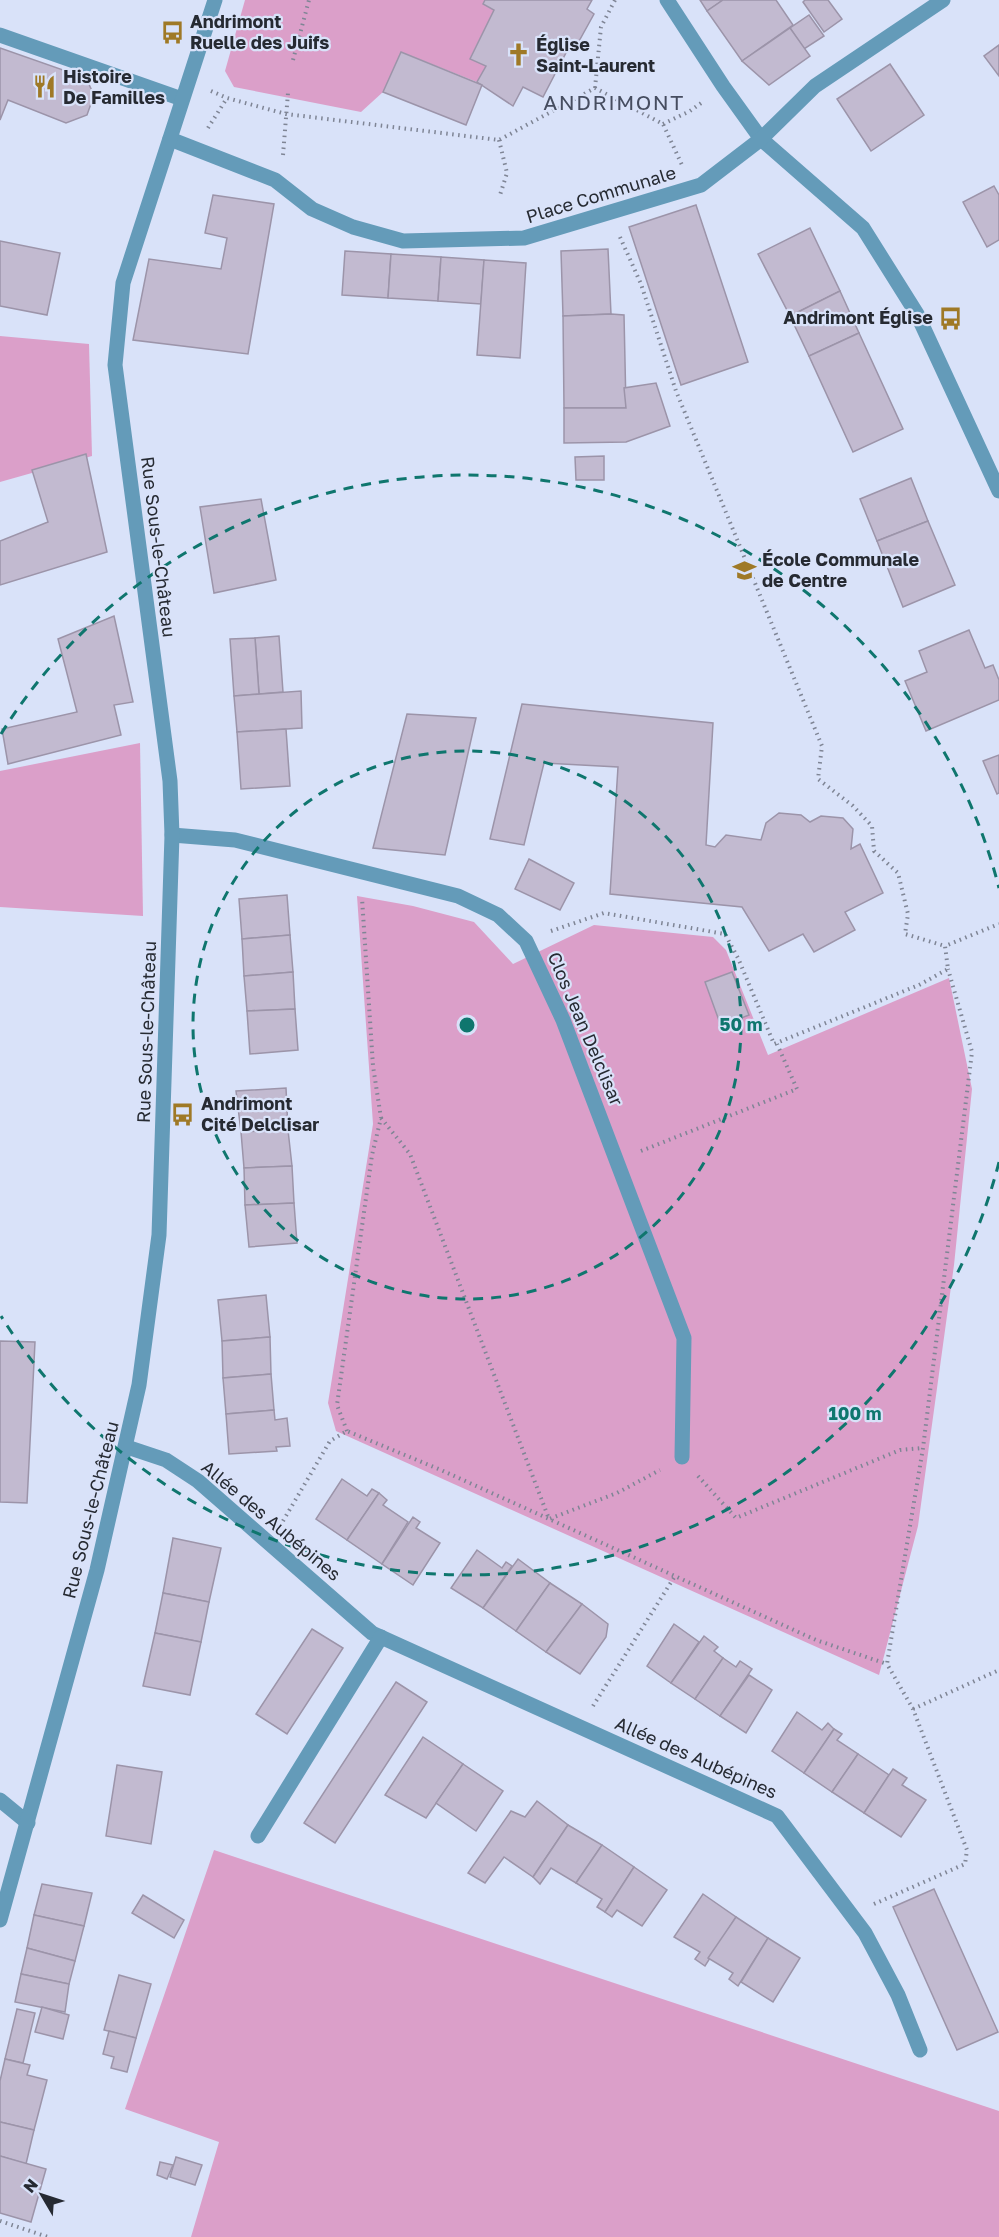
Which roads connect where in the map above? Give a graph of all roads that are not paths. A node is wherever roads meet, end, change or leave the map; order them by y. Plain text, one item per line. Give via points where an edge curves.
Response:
1 (215, 0) edge
2 (667, 0) edge
3 (943, 0) edge
4 (0, 35) edge
5 (182, 99) junction
6 (170, 139) junction
7 (761, 139) junction
8 (999, 491) edge
9 (172, 835) junction
10 (127, 1447) junction
11 (682, 1457) road end
12 (381, 1637) junction
13 (0, 1800) edge
14 (28, 1822) junction
15 (258, 1836) dead end
16 (0, 1920) edge
17 (920, 2050) dead end

1 - 5 street, Rue Sous-le-Château
2 - 7 street
3 - 7 street, Place Communale via 815,86
4 - 5 street
5 - 6 street, Rue Sous-le-Château
6 - 7 street, Place Communale via 275,180 312,209 353,227 403,241 524,238 609,214 701,185
6 - 9 street, Rue Sous-le-Château via 123,283 115,365 170,781
7 - 8 street via 863,228 917,314
9 - 10 street, Rue Sous-le-Château via 159,1235 140,1385
9 - 11 street, Clos Jean Delclisar via 235,840 458,896 498,915 526,940 563,1020 684,1338
10 - 12 street, Allée des Aubépines via 174,1465 198,1481
10 - 14 street, Rue Sous-le-Château
12 - 15 street
12 - 17 street, Allée des Aubépines via 777,1816 865,1933 898,1995
13 - 14 street
14 - 16 street, Rue Sous-le-Château

